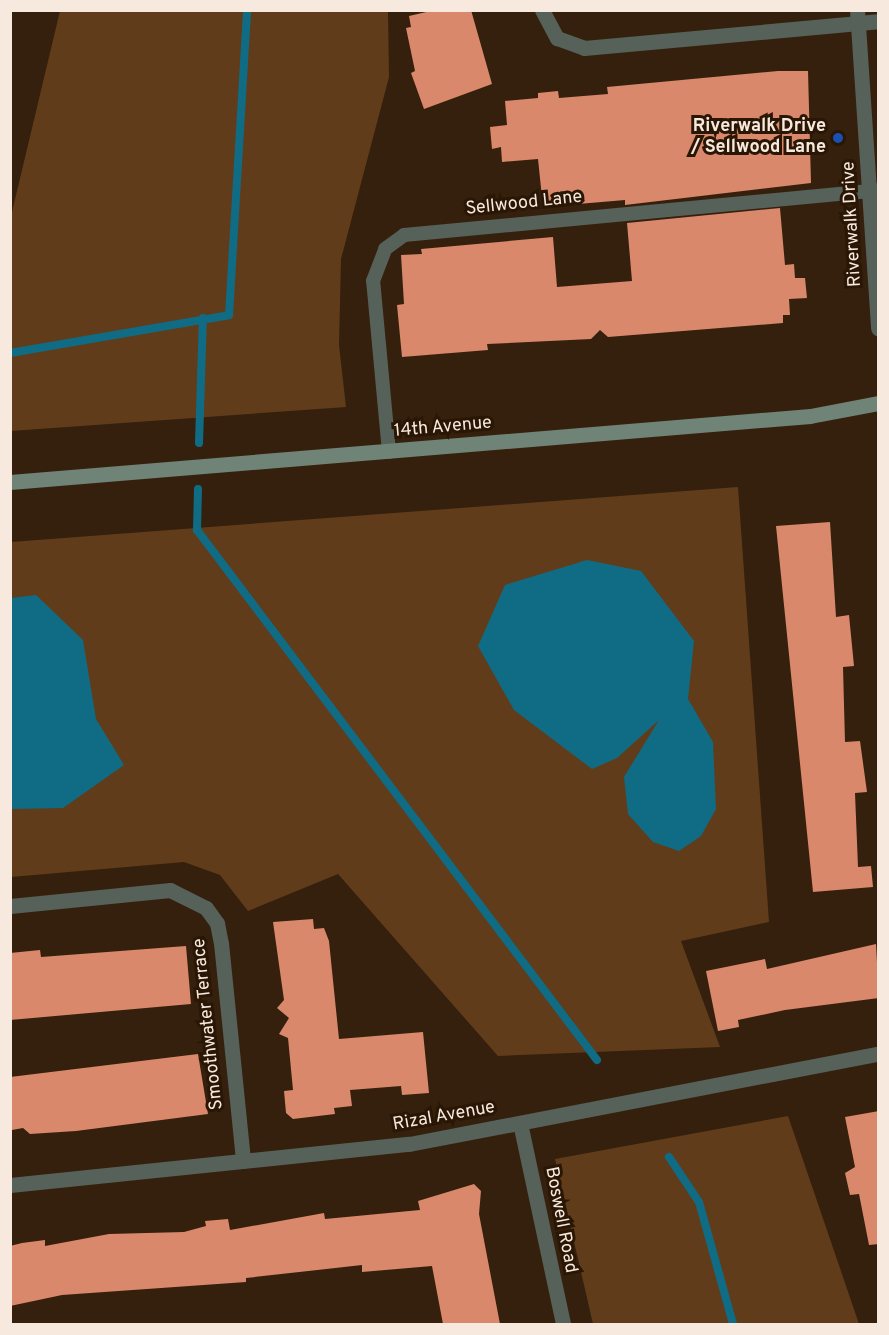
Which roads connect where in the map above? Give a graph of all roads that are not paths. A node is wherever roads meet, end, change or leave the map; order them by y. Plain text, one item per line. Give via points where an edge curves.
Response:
1 (542, 10) edge
2 (858, 17) edge
3 (879, 21) edge
4 (874, 191) edge
5 (879, 328) edge
6 (879, 403) edge
7 (389, 452) junction
8 (10, 482) edge
9 (10, 906) edge
10 (879, 1054) edge
11 (520, 1123) junction
12 (243, 1161) junction
13 (10, 1185) edge
14 (563, 1324) edge

1 - 2 street via 556,38 584,48
2 - 3 street
2 - 4 street, Riverwalk Drive
4 - 5 street, Riverwalk Drive
4 - 7 lane, Sellwood Lane via 404,235 385,249 373,281
6 - 7 main road, 14th Avenue via 810,416
7 - 8 main road, 14th Avenue
9 - 12 street, Smoothwater Terrace via 170,890 206,908 217,923 221,944
10 - 11 street, Rizal Avenue
11 - 12 street, Rizal Avenue via 409,1144
11 - 14 street, Boswell Road
12 - 13 street, Rizal Avenue

